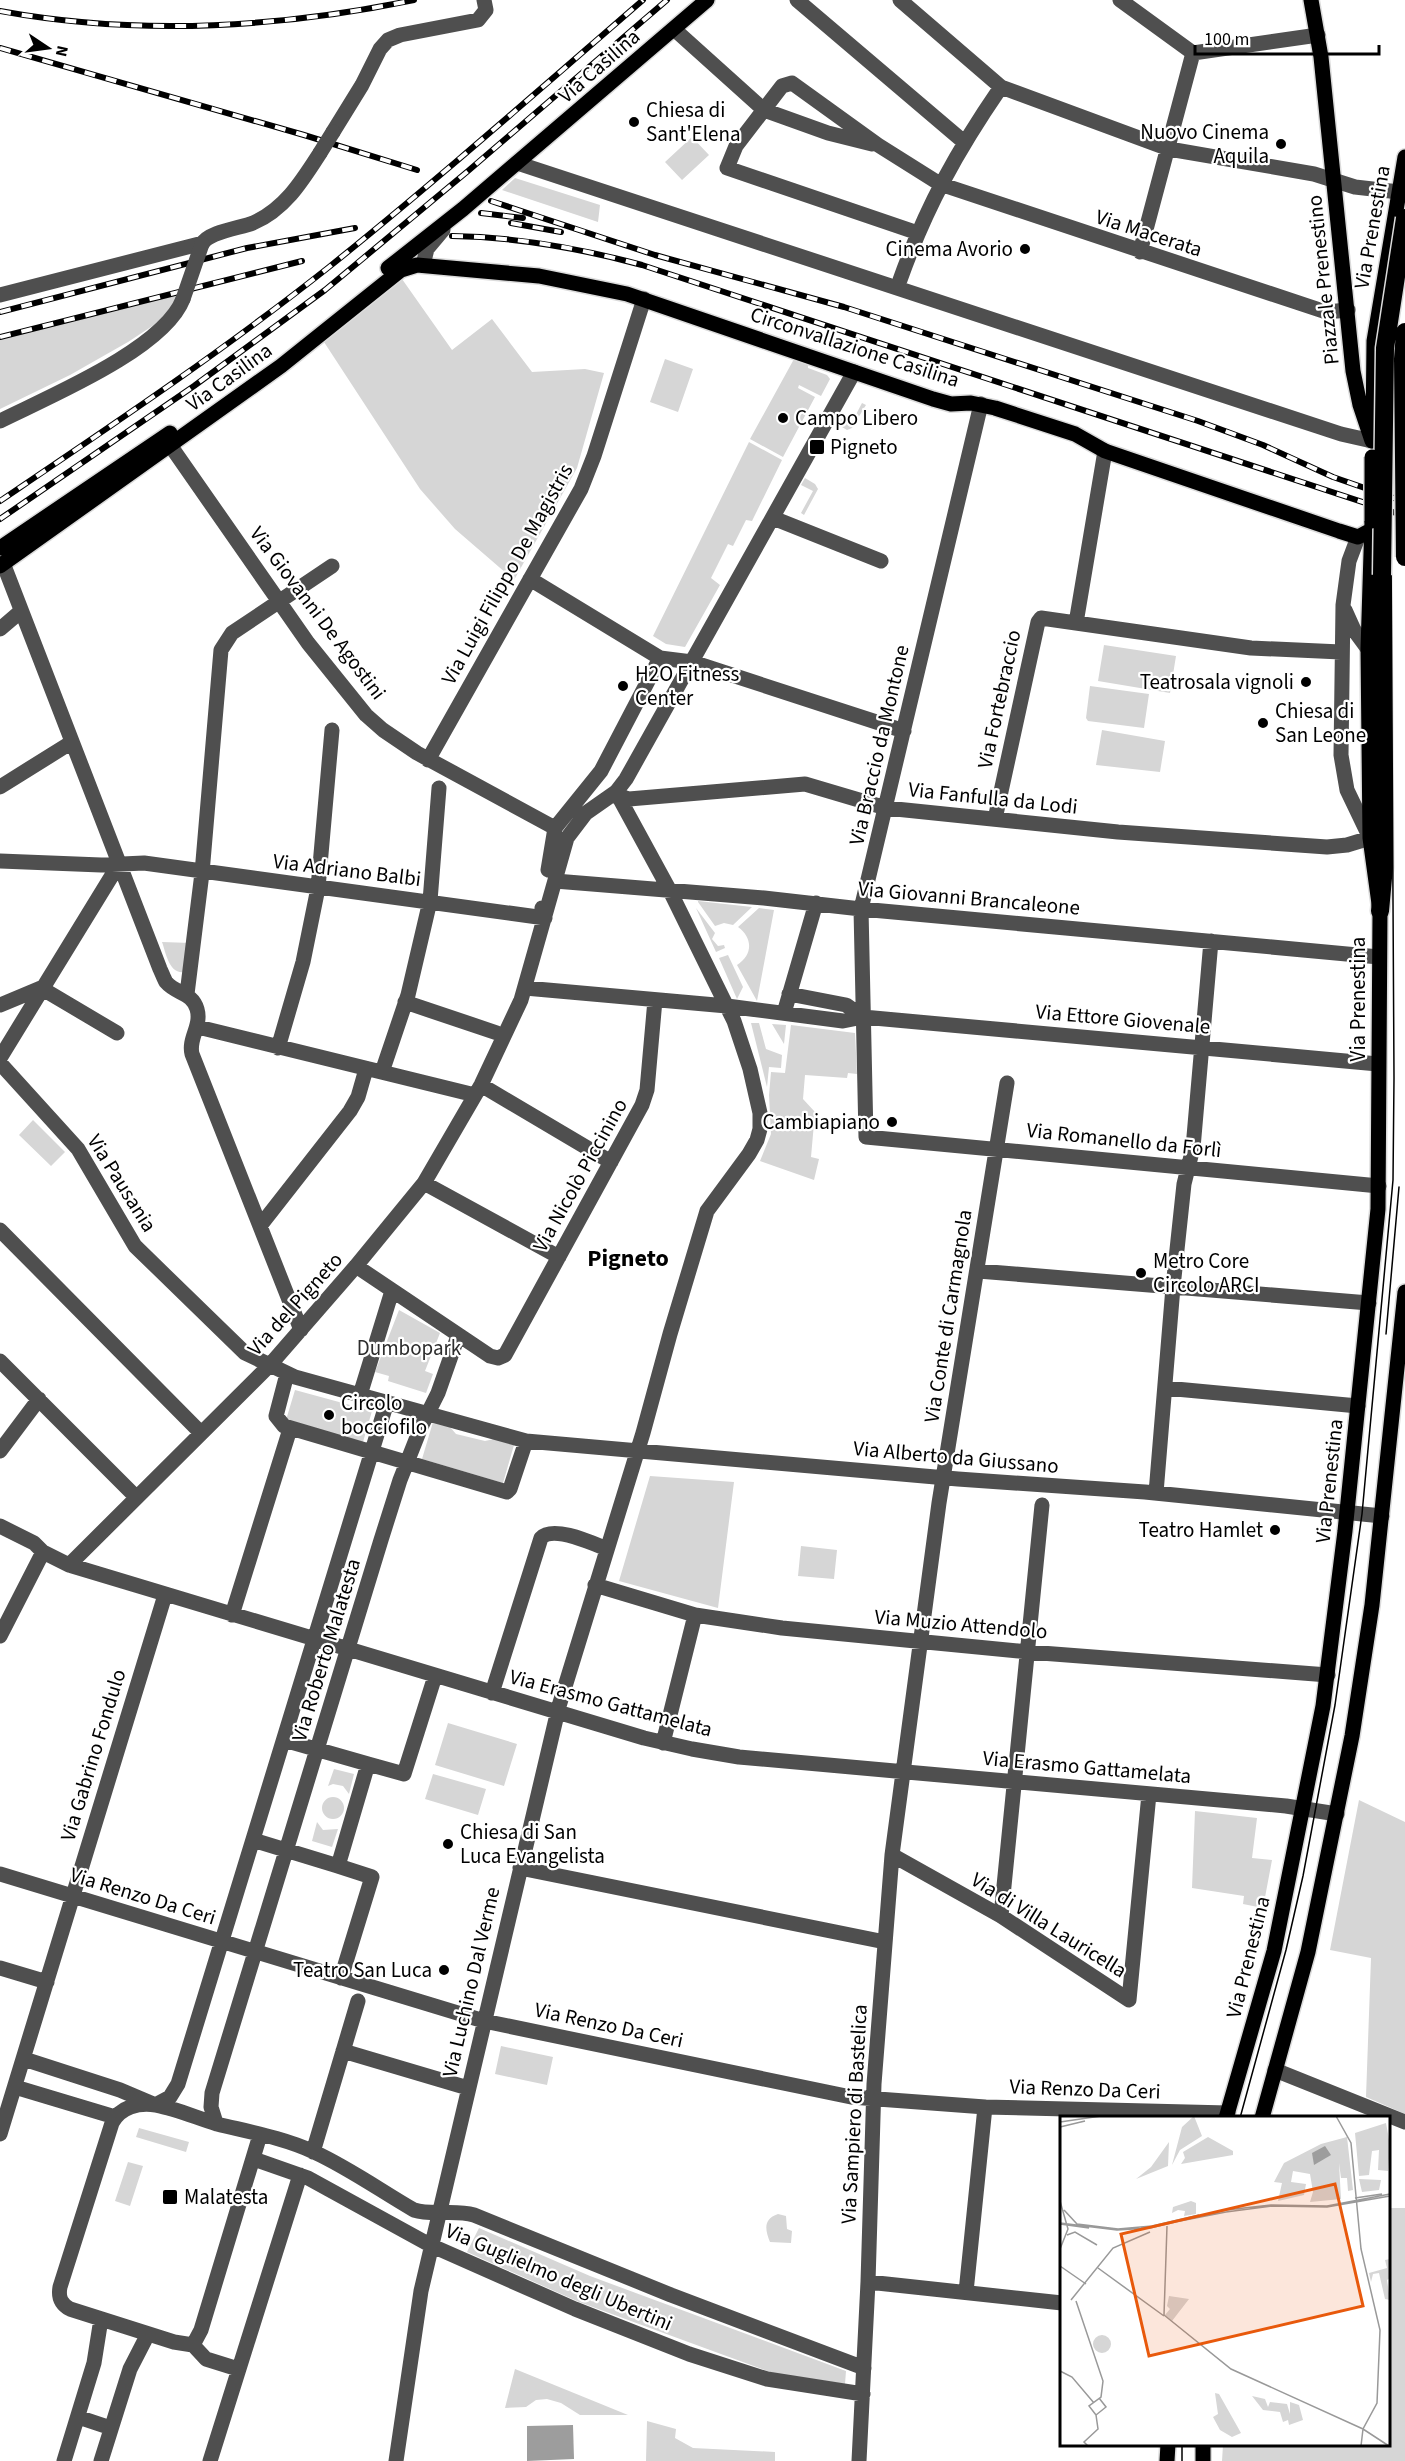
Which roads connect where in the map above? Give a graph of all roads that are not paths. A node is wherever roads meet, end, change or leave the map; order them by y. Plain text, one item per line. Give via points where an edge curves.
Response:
1 (707, 0) edge
2 (797, 0) edge
3 (900, 0) edge
4 (1120, 0) edge
5 (1311, 0) edge
6 (485, 3) edge
7 (674, 29) junction
8 (1318, 35) junction
9 (1193, 53) junction
10 (1001, 87) junction
11 (764, 110) junction
12 (964, 142) junction
13 (878, 145) junction
14 (1168, 149) junction
15 (1405, 158) edge
16 (517, 163) junction
17 (1333, 180) junction
18 (940, 184) junction
19 (1399, 192) junction
20 (463, 209) junction
21 (1405, 218) edge
22 (918, 233) junction
23 (202, 243) junction
24 (1140, 252) junction
25 (423, 265) junction
26 (900, 280) dead end
27 (0, 295) edge
28 (644, 300) junction
29 (1380, 304) joint
30 (1348, 310) junction
31 (1405, 332) edge
32 (1353, 371) junction
33 (854, 372) junction
34 (1373, 387) junction
35 (981, 404) junction
36 (0, 421) edge
37 (1405, 424) edge
38 (1372, 441) junction
39 (170, 445) junction
40 (1105, 451) junction
41 (1372, 457) joint
42 (773, 519) junction
43 (1367, 529) junction
44 (1405, 557) edge
45 (1, 559) edge
46 (881, 561) dead end
47 (332, 566) dead end
48 (530, 579) junction
49 (280, 602) junction
50 (1343, 605) junction
51 (20, 612) junction
52 (1076, 623) junction
53 (0, 629) edge
54 (1368, 649) junction
55 (1341, 652) junction
56 (660, 658) junction
57 (692, 662) junction
58 (332, 730) dead end
59 (904, 731) junction
60 (72, 742) junction
61 (428, 760) junction
62 (0, 787) edge
63 (440, 788) dead end
64 (616, 792) junction
65 (886, 808) junction
66 (995, 819) junction
67 (555, 828) junction
68 (1370, 838) junction
69 (0, 861) edge
70 (119, 864) junction
71 (202, 873) junction
72 (555, 881) junction
73 (318, 888) junction
74 (670, 891) junction
75 (430, 901) junction
76 (816, 903) junction
77 (861, 909) junction
78 (1380, 911) junction
79 (545, 918) junction
80 (1211, 941) junction
81 (1379, 957) junction
82 (41, 988) junction
83 (525, 988) junction
84 (188, 994) junction
85 (789, 994) junction
86 (655, 1000) junction
87 (405, 1002) junction
88 (0, 1005) edge
89 (727, 1006) junction
90 (784, 1013) junction
91 (863, 1017) junction
92 (198, 1027) junction
93 (117, 1033) dead end
94 (497, 1033) dead end
95 (1202, 1047) junction
96 (278, 1048) junction
97 (0, 1058) edge
98 (0, 1063) edge
99 (1378, 1064) junction
100 (366, 1069) junction
101 (382, 1072) junction
102 (1007, 1083) dead end
103 (478, 1090) junction
104 (866, 1137) joint
105 (995, 1148) junction
106 (611, 1162) junction
107 (1190, 1169) junction
108 (424, 1183) junction
109 (1379, 1186) junction
110 (260, 1226) junction
111 (0, 1230) edge
112 (559, 1257) junction
113 (357, 1266) junction
114 (978, 1271) junction
115 (1173, 1287) junction
116 (392, 1291) junction
117 (1405, 1292) edge
118 (1369, 1303) junction
119 (301, 1330) junction
120 (458, 1336) junction
121 (0, 1361) edge
122 (269, 1366) junction
123 (287, 1374) junction
124 (1165, 1388) junction
125 (360, 1395) junction
126 (39, 1399) junction
127 (387, 1402) junction
128 (1358, 1406) junction
129 (428, 1414) junction
130 (290, 1429) junction
131 (201, 1432) junction
132 (526, 1442) junction
133 (0, 1451) edge
134 (637, 1451) junction
135 (373, 1452) junction
136 (407, 1462) junction
137 (943, 1478) junction
138 (1156, 1494) junction
139 (136, 1497) junction
140 (1042, 1505) dead end
141 (1347, 1512) junction
142 (1382, 1516) junction
143 (0, 1526) edge
144 (607, 1549) junction
145 (43, 1552) junction
146 (69, 1566) junction
147 (595, 1585) junction
148 (165, 1595) junction
149 (232, 1615) junction
150 (695, 1615) junction
151 (0, 1636) edge
152 (315, 1640) junction
153 (921, 1642) junction
154 (348, 1651) junction
155 (1028, 1652) junction
156 (1328, 1675) junction
157 (435, 1676) junction
158 (492, 1693) junction
159 (557, 1713) junction
160 (284, 1740) junction
161 (663, 1743) junction
162 (318, 1749) junction
163 (368, 1764) junction
164 (903, 1770) junction
165 (1015, 1781) junction
166 (1149, 1794) junction
167 (1303, 1809) junction
168 (1337, 1815) junction
169 (253, 1840) junction
170 (287, 1851) junction
171 (892, 1855) junction
172 (338, 1866) junction
173 (520, 1868) junction
174 (0, 1874) edge
175 (73, 1896) junction
176 (1001, 1916) junction
177 (221, 1942) junction
178 (885, 1942) junction
179 (256, 1952) junction
180 (0, 1968) edge
181 (341, 1978) junction
182 (47, 1982) junction
183 (358, 2001) dead end
184 (484, 2021) junction
185 (343, 2051) junction
186 (24, 2059) junction
187 (1275, 2070) junction
188 (15, 2087) junction
189 (468, 2088) junction
190 (873, 2100) junction
191 (155, 2105) junction
192 (985, 2107) junction
193 (1092, 2114) edge
194 (1227, 2116) edge
195 (1263, 2116) edge
196 (115, 2117) junction
197 (1405, 2122) edge
198 (216, 2123) junction
199 (0, 2134) edge
200 (260, 2135) junction
201 (313, 2152) junction
202 (254, 2159) junction
203 (300, 2175) junction
204 (439, 2212) junction
205 (430, 2245) junction
206 (868, 2282) junction
207 (966, 2292) junction
208 (1060, 2303) edge
209 (101, 2319) junction
210 (148, 2334) junction
211 (193, 2345) junction
212 (864, 2368) junction
213 (238, 2369) junction
214 (863, 2394) junction
215 (77, 2420) junction
216 (110, 2430) junction
217 (1168, 2446) edge
218 (64, 2461) edge
219 (100, 2461) edge
220 (210, 2461) edge
221 (396, 2461) edge
222 (859, 2461) edge
223 (1167, 2461) edge

1 - 7 main road, Via Casilina
2 - 12 street
3 - 10 street
4 - 9 street
5 - 8 main road
6 - 23 street, bridge via 484,14 474,22 388,40 320,153 285,202 254,222
7 - 11 street
7 - 16 main road, Via Casilina
8 - 9 street
8 - 17 main road
9 - 14 street
10 - 12 street
10 - 14 street
11 - 13 street via 828,133
11 - 13 street, Via Macerata via 782,86 792,83
11 - 22 street via 736,146 727,168
12 - 18 street
13 - 18 street, Via Macerata
14 - 17 street
14 - 24 street
15 - 19 main road, Via Prenestina
16 - 20 main road, Via Casilina
16 - 38 street
17 - 19 street, Piazzale Prenestino
17 - 30 main road, Piazzale Prenestino
18 - 22 street
18 - 24 street, Via Macerata
19 - 29 main road, Via Prenestina
20 - 25 street, Via Casilina via 429,246
20 - 45 main road, Via Casilina via 269,363
21 - 78 highway, bridge via 1384,360 1384,861
22 - 26 street
23 - 27 street
23 - 36 street, bridge via 174,316 151,339 130,355
24 - 30 street, Via Macerata via 1326,312
25 - 28 main road, Circonvallazione Casilina via 549,277
25 - 39 main road, Via Casilina via 408,266 398,272 281,366
28 - 33 main road, Circonvallazione Casilina
28 - 48 street, Via Luigi Filippo De Magistris via 588,472
29 - 34 main road, Piazzale Prenestino
30 - 32 main road, Piazzale Prenestino
31 - 44 highway, bridge
32 - 34 main road
32 - 38 main road, Piazzale Prenestino
33 - 35 main road, Circonvallazione Casilina via 951,404
33 - 42 street, Via del Pigneto
34 - 37 main road via 1392,404
34 - 38 main road, Piazzale Prenestino
35 - 40 main road, Circonvallazione Casilina via 1078,436
35 - 59 street, Via Braccio da Montone
37 - 38 street via 1383,427
38 - 41 main road, Piazzale Prenestino
39 - 45 main road, Via Casilina
39 - 49 street, Via Giovanni De Agostini
40 - 43 main road, Circonvallazione Casilina via 1330,528
40 - 52 street
41 - 43 main road, Via Prenestina, bridge
42 - 46 street
42 - 57 street, Via del Pigneto
43 - 50 street, Via Prenestina via 1349,561
43 - 54 main road, Via Prenestina
45 - 51 street
47 - 49 street
48 - 56 street
48 - 61 street, Via Luigi Filippo De Magistris
49 - 61 street, Via Giovanni De Agostini via 366,715
49 - 71 street via 232,633 221,650
50 - 54 street
50 - 55 street, Via Prenestina
51 - 53 street
51 - 60 street
52 - 55 street via 1251,648
52 - 66 street, Via Fortebraccio via 1044,618 1038,622
54 - 68 main road, Via Prenestina
55 - 68 street, Via Prenestina via 1342,770
56 - 57 street
56 - 67 street, Via del Pigneto via 601,771
57 - 59 street
57 - 64 street, Via del Pigneto
58 - 73 street
59 - 65 street, Via Braccio da Montone
60 - 62 street
60 - 70 street
61 - 67 street, Via Giovanni De Agostini
63 - 75 street
64 - 65 street, Via Fanfulla da Lodi via 629,798 805,784
64 - 72 street, Via del Pigneto via 586,813 571,831
64 - 74 street
65 - 66 street, Via Fanfulla da Lodi
65 - 77 street, Via Braccio da Montone
66 - 68 street, Via Fanfulla da Lodi via 1327,847
67 - 79 street, Via del Pigneto via 542,908
68 - 78 main road, Via Prenestina
69 - 70 street, Via Adriano Balbi
70 - 71 street, Via Adriano Balbi via 144,863
70 - 82 street
70 - 84 street via 166,982
71 - 73 street, Via Adriano Balbi
71 - 84 street
72 - 74 street, Via Giovanni Brancaleone
72 - 79 street, Via del Pigneto
73 - 75 street, Via Adriano Balbi
73 - 96 street via 303,962
74 - 76 street, Via Giovanni Brancaleone
74 - 89 street
75 - 79 street, Via Adriano Balbi
75 - 87 street
76 - 77 street, Via Giovanni Brancaleone
76 - 85 street
77 - 80 street, Via Giovanni Brancaleone
77 - 91 street, Via Braccio da Montone
78 - 81 main road, Via Prenestina
79 - 83 street, Via del Pigneto
80 - 81 street, Via Giovanni Brancaleone
80 - 95 street
81 - 99 main road, Via Prenestina
82 - 88 street
82 - 93 street
82 - 97 street
83 - 86 street, Via Ettore Giovenale
83 - 103 street, Via del Pigneto
84 - 92 street via 197,1007
85 - 90 street
85 - 91 street, Via Ettore Giovenale via 846,1005
86 - 89 street, Via Ettore Giovenale
86 - 106 street, Via Nicolò Piccinino via 645,1099
87 - 94 street
87 - 101 street
89 - 90 street, Via Ettore Giovenale
89 - 134 street, Via Luchino Dal Verme via 748,1062 760,1129 754,1147 710,1206
90 - 91 street, Via Ettore Giovenale via 843,1021
91 - 95 street, Via Ettore Giovenale
91 - 104 street, Via Braccio da Montone
92 - 96 street
92 - 110 street via 190,1045
95 - 99 street, Via Ettore Giovenale
95 - 107 street
96 - 100 street
98 - 122 street, Via Pausania via 78,1149 135,1246 245,1353
99 - 109 main road, Via Prenestina
100 - 101 street
100 - 110 street via 353,1107
101 - 103 street
102 - 105 street, Via Conte di Carmagnola
103 - 106 street
103 - 108 street, Via del Pigneto
104 - 105 street, Via Romanello da Forlì
105 - 107 street, Via Romanello da Forlì
105 - 114 street, Via Conte di Carmagnola
106 - 112 street, Via Nicolò Piccinino
107 - 109 street, Via Romanello da Forlì
107 - 115 street via 1184,1184
108 - 112 street
108 - 113 street, Via del Pigneto
109 - 118 main road, Via Prenestina
110 - 119 street
111 - 131 street
112 - 120 street, Via Nicolò Piccinino via 508,1351 501,1357 492,1357
113 - 116 street
113 - 119 street, Via del Pigneto
114 - 115 street
114 - 137 street, Via Conte di Carmagnola
115 - 118 street
115 - 124 street
116 - 120 street
116 - 125 street
117 - 142 main road
118 - 128 main road, Via Prenestina
119 - 122 street, Via del Pigneto
120 - 129 street, Via Roberto Malatesta
121 - 126 street
122 - 123 street, Via Pausania
122 - 131 street, Via del Pigneto
123 - 125 street, Via Pausania
123 - 130 street via 276,1416 280,1424
124 - 128 street
124 - 138 street
125 - 127 street, Via Pausania
126 - 133 street
126 - 139 street
127 - 129 street, Via Alberto da Giussano
127 - 135 street, Via Roberto Malatesta
128 - 141 main road, Via Prenestina
129 - 132 street, Via Alberto da Giussano
129 - 136 street, Via Roberto Malatesta
130 - 135 street
130 - 149 street
131 - 139 street, Via del Pigneto
132 - 134 street, Via Alberto da Giussano
132 - 136 street via 507,1492
134 - 137 street, Via Alberto da Giussano
134 - 144 street, Via Luchino Dal Verme
135 - 136 street
135 - 152 street, Via Roberto Malatesta
136 - 154 street, Via Roberto Malatesta
137 - 138 street, Via Alberto da Giussano
137 - 153 street, Via Conte di Carmagnola
138 - 141 street, Via Alberto da Giussano
139 - 146 street, Via del Pigneto
140 - 155 street
141 - 142 street, Via Alberto da Giussano
141 - 156 main road, Via Prenestina
142 - 168 main road via 1362,1678
143 - 145 street via 34,1543
144 - 147 street, Via Luchino Dal Verme
144 - 158 street via 558,1533 541,1538
145 - 146 street
145 - 151 street
146 - 148 street, Via Erasmo Gattamelata
147 - 150 street, Via Muzio Attendolo
147 - 159 street, Via Luchino Dal Verme
148 - 149 street, Via Erasmo Gattamelata
148 - 175 street, Via Gabrino Fondulo
149 - 152 street, Via Erasmo Gattamelata
150 - 153 street, Via Muzio Attendolo
150 - 161 street
152 - 154 street, Via Erasmo Gattamelata
152 - 160 street, Via Roberto Malatesta
153 - 155 street, Via Muzio Attendolo
153 - 164 street, Via Conte di Carmagnola
154 - 157 street, Via Erasmo Gattamelata
154 - 162 street, Via Roberto Malatesta
155 - 156 street, Via Muzio Attendolo
155 - 165 street
156 - 167 main road, Via Prenestina
157 - 158 street, Via Erasmo Gattamelata
157 - 163 street via 404,1774
158 - 159 street, Via Erasmo Gattamelata
159 - 161 street, Via Erasmo Gattamelata
159 - 173 street, Via Luchino Dal Verme
160 - 162 street
160 - 169 street, Via Roberto Malatesta
161 - 164 street, Via Erasmo Gattamelata via 739,1757
162 - 163 street
162 - 170 street, Via Roberto Malatesta
163 - 172 street
164 - 165 street, Via Erasmo Gattamelata
164 - 171 street, Via Sampiero di Bastelica
165 - 166 street, Via Erasmo Gattamelata
165 - 176 street
166 - 167 street, Via Erasmo Gattamelata
166 - 176 street, Via di Villa Lauricella via 1129,2000
167 - 168 street, Via Erasmo Gattamelata
167 - 194 main road, Via Prenestina via 1274,1951
168 - 187 main road via 1307,1958
169 - 170 street
169 - 177 street, Via Roberto Malatesta
170 - 172 street
170 - 179 street, Via Roberto Malatesta
171 - 176 street, Via di Villa Lauricella
171 - 178 street, Via Sampiero di Bastelica
172 - 181 street via 372,1877
173 - 178 street
173 - 184 street, Via Luchino Dal Verme
174 - 175 street, Via Renzo Da Ceri
175 - 177 street, Via Renzo Da Ceri
175 - 182 street, Via Gabrino Fondulo
177 - 179 street, Via Renzo Da Ceri
177 - 191 street, Via Roberto Malatesta via 178,2084 170,2097
178 - 190 street, Via Sampiero di Bastelica
179 - 181 street, Via Renzo Da Ceri
179 - 198 street, Via Roberto Malatesta via 212,2093
180 - 182 street
181 - 184 street, Via Renzo Da Ceri
182 - 186 street, Via Gabrino Fondulo
183 - 185 street
184 - 189 street, Via Luchino Dal Verme
184 - 190 street, Via Renzo Da Ceri
185 - 189 street
185 - 201 street
186 - 188 street, Via Gabrino Fondulo
186 - 191 street, Via Guglielmo degli Ubertini
187 - 195 main road
187 - 197 street
188 - 196 street
188 - 199 street, Via Gabrino Fondulo
189 - 204 street, Via Luchino Dal Verme
190 - 192 street, Via Renzo Da Ceri
190 - 206 street, Via Sampiero di Bastelica
191 - 196 street via 128,2108
191 - 198 street, Via Guglielmo degli Ubertini
192 - 193 street, Via Renzo Da Ceri
192 - 207 street
193 - 194 street, Via Renzo Da Ceri
196 - 209 street via 59,2292 66,2307
198 - 200 street, Via Guglielmo degli Ubertini
200 - 201 street, Via Guglielmo degli Ubertini
200 - 202 street
201 - 204 street, Via Guglielmo degli Ubertini via 414,2210
202 - 203 street, Via Guglielmo degli Ubertini
202 - 211 street
203 - 205 street, Via Guglielmo degli Ubertini
203 - 213 street
204 - 205 street, Via Luchino Dal Verme
204 - 212 street, Via Guglielmo degli Ubertini via 474,2216
205 - 214 street, Via Guglielmo degli Ubertini via 575,2309 706,2360 766,2379
205 - 221 street, Via Luchino Dal Verme via 411,2345
206 - 207 street
206 - 212 street, Via Sampiero di Bastelica
207 - 208 street
209 - 210 street
209 - 215 street via 96,2355
210 - 211 street
210 - 216 street via 130,2369
211 - 213 street via 206,2359
212 - 214 street, Via Sampiero di Bastelica
213 - 220 street
214 - 222 street, Via Sampiero di Bastelica
215 - 216 street
215 - 218 street
216 - 219 street
217 - 223 main road

